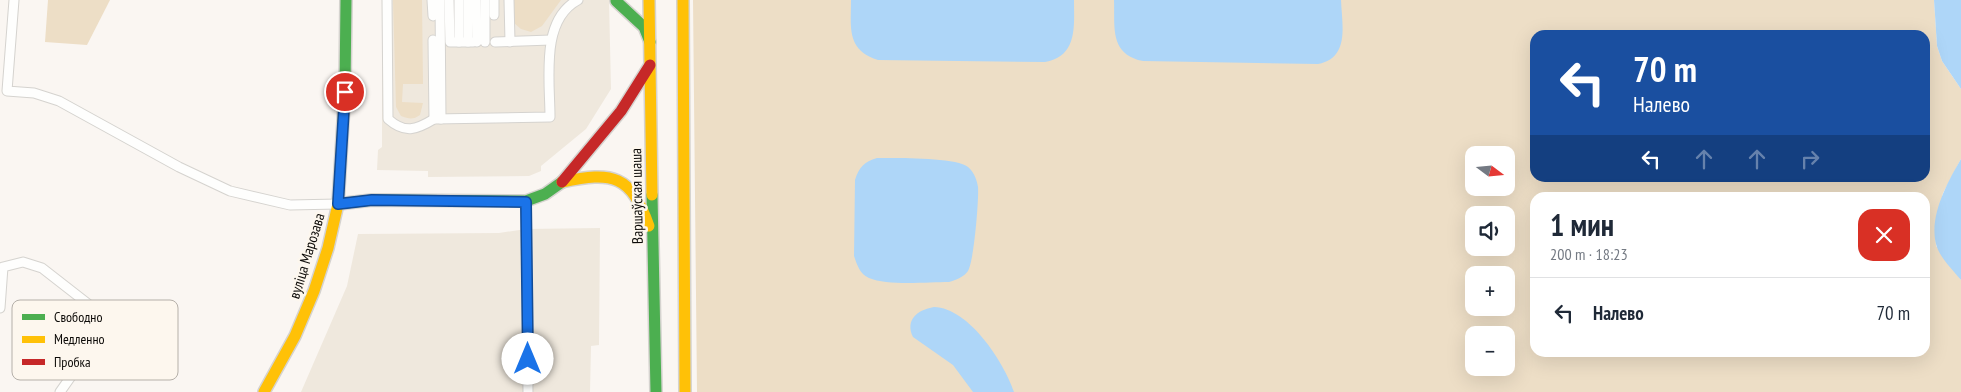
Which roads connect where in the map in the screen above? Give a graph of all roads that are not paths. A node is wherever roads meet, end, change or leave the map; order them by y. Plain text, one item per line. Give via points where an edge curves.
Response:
1 (14, 0) edge
2 (346, 0) edge
3 (387, 0) edge
4 (432, 0) edge
5 (440, 0) edge
6 (449, 0) edge
7 (459, 0) edge
8 (468, 0) edge
9 (476, 0) edge
10 (485, 0) edge
11 (494, 0) edge
12 (509, 0) edge
13 (578, 0) edge
14 (649, 0) edge
15 (683, 0) edge
16 (614, 1) edge
17 (494, 15) dead end
18 (433, 16) dead end
19 (433, 40) dead end
20 (551, 40) junction
21 (472, 42) junction
22 (495, 42) dead end
23 (510, 42) junction
24 (650, 42) junction
25 (650, 65) junction
26 (438, 119) junction
27 (562, 182) junction
28 (526, 202) junction
29 (338, 204) junction
30 (652, 233) junction
31 (83, 300) edge
32 (0, 308) edge
33 (68, 380) edge
34 (60, 392) edge
35 (264, 392) edge
36 (528, 392) edge
37 (656, 392) edge
38 (685, 392) edge

1 - 29 lane via 7,90 34,93 59,102 230,191 290,205
2 - 29 main road, вуліца Марозава via 346,69
3 - 26 lane via 388,119 398,128 418,129
4 - 18 lane
5 - 26 lane
6 - 21 lane via 450,42
7 - 21 lane
8 - 21 lane
9 - 21 lane
10 - 21 lane
11 - 17 lane
12 - 23 lane
13 - 20 lane via 569,5 556,23
14 - 24 main road, Варшаўская шаша
15 - 38 main road
16 - 24 main road via 644,26
19 - 26 lane
20 - 23 lane
20 - 26 lane via 550,117
22 - 23 lane
24 - 25 main road, Варшаўская шаша
25 - 27 main road via 621,111
25 - 30 main road, Варшаўская шаша
27 - 28 main road
27 - 30 main road via 590,176 621,182 632,191
28 - 29 main road via 372,200
28 - 36 lane
29 - 35 main road, вуліца Марозава via 314,291 295,336
30 - 37 main road, Варшаўская шаша
31 - 32 lane via 42,268 23,262 3,268
33 - 34 lane

